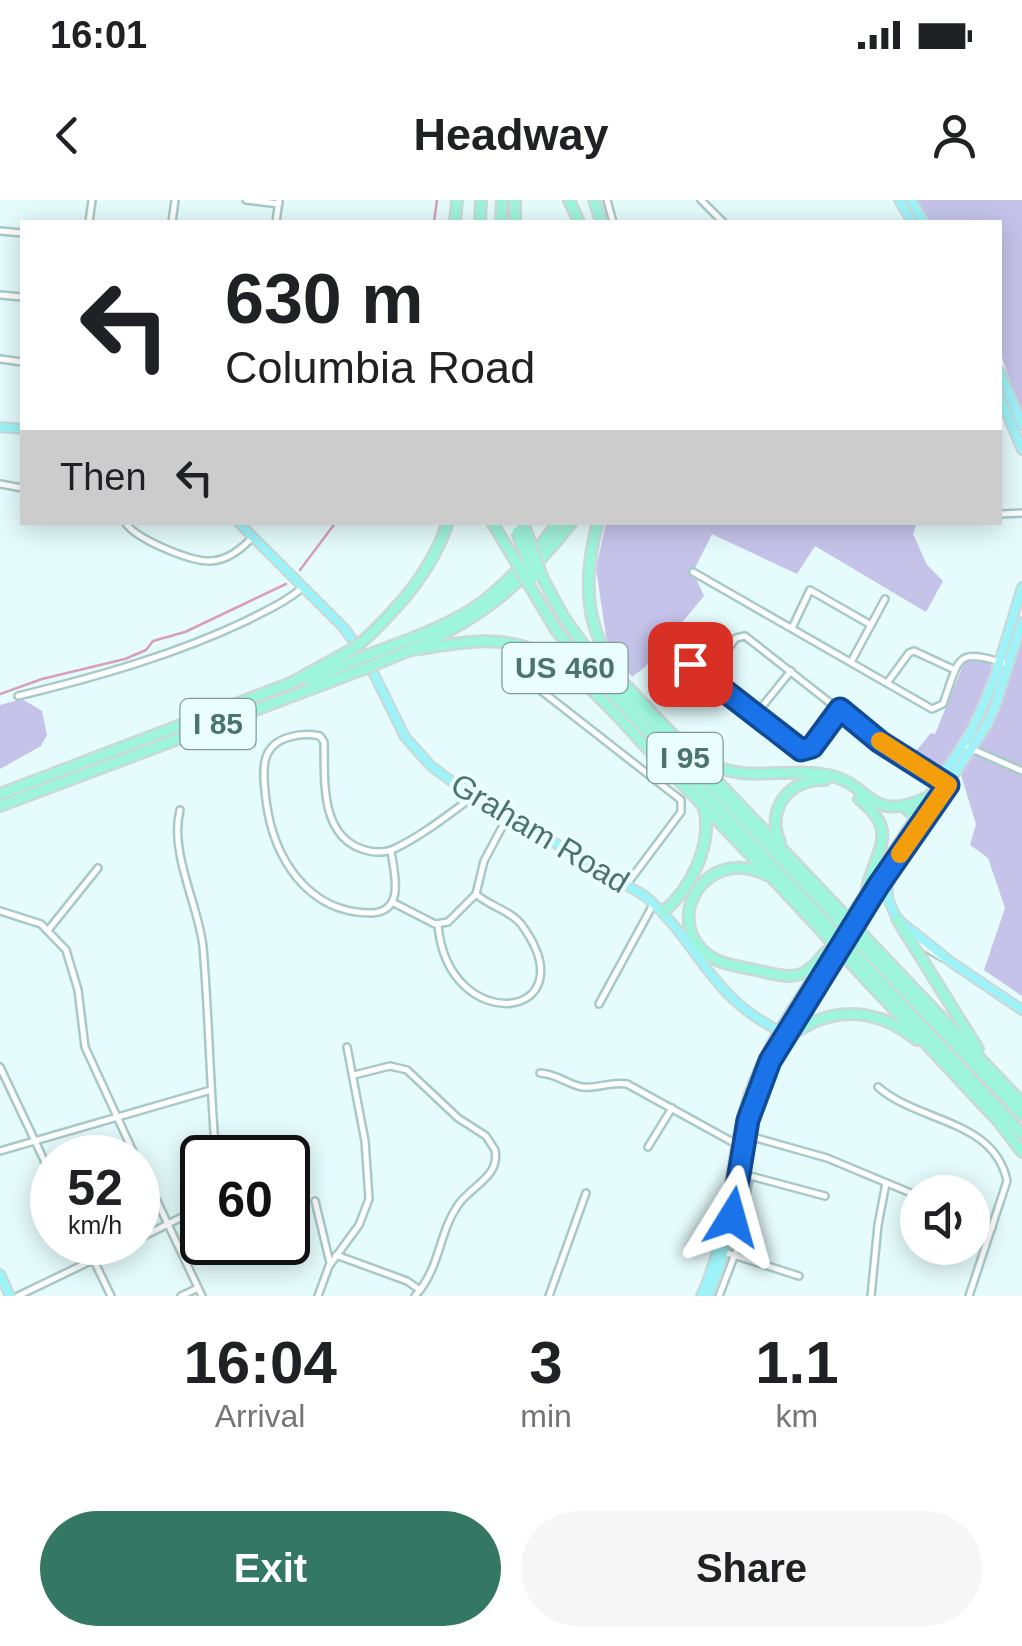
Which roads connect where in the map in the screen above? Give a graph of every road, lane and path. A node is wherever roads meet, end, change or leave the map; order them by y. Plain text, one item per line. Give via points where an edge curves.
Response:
1 (246, 200) edge
2 (700, 200) edge
3 (279, 202) edge
4 (721, 220) edge
5 (1002, 377) edge
6 (1002, 402) edge
7 (1022, 425) edge
8 (1022, 450) edge
9 (126, 525) edge
10 (241, 525) edge
11 (447, 525) edge
12 (494, 525) edge
13 (555, 525) edge
14 (570, 525) edge
15 (597, 525) edge
16 (518, 526) edge
17 (252, 538) junction
18 (692, 572) dead end
19 (535, 580) junction
20 (1022, 587) edge
21 (302, 588) junction
22 (550, 593) junction
23 (885, 599) dead end
24 (1022, 622) edge
25 (871, 625) junction
26 (792, 629) junction
27 (670, 647) dead end
28 (411, 650) junction
29 (374, 659) junction
30 (357, 660) junction
31 (851, 662) junction
32 (1005, 663) junction
33 (955, 670) junction
34 (516, 671) dead end
35 (792, 671) junction
36 (707, 677) junction
37 (887, 683) junction
38 (630, 687) junction
39 (268, 692) joint
40 (18, 696) dead end
41 (616, 698) junction
42 (840, 709) junction
43 (756, 714) junction
44 (968, 747) junction
45 (691, 752) junction
46 (1022, 771) edge
47 (679, 780) junction
48 (944, 783) junction
49 (0, 794) edge
50 (474, 796) junction
51 (928, 798) junction
52 (0, 806) edge
53 (704, 806) junction
54 (904, 806) junction
55 (180, 810) dead end
56 (508, 816) junction
57 (919, 819) junction
58 (391, 850) junction
59 (786, 852) junction
60 (98, 868) dead end
61 (887, 873) junction
62 (773, 878) junction
63 (628, 884) junction
64 (867, 888) junction
65 (476, 894) junction
66 (392, 902) junction
67 (654, 903) junction
68 (0, 912) edge
69 (663, 912) junction
70 (828, 917) junction
71 (897, 918) junction
72 (438, 925) junction
73 (49, 930) junction
74 (857, 948) junction
75 (830, 950) junction
76 (599, 1004) dead end
77 (1022, 1010) edge
78 (783, 1032) junction
79 (348, 1047) dead end
80 (0, 1066) edge
81 (990, 1068) junction
82 (950, 1070) junction
83 (540, 1073) dead end
84 (354, 1075) junction
85 (878, 1087) dead end
86 (212, 1090) junction
87 (1022, 1102) edge
88 (672, 1108) junction
89 (1022, 1116) edge
90 (116, 1118) junction
91 (742, 1134) junction
92 (1022, 1134) edge
93 (34, 1135) edge
94 (54, 1135) edge
95 (125, 1135) edge
96 (215, 1135) edge
97 (30, 1142) edge
98 (740, 1146) junction
99 (648, 1147) dead end
100 (0, 1150) edge
101 (1022, 1152) edge
102 (739, 1173) junction
103 (750, 1176) junction
104 (886, 1183) junction
105 (900, 1189) edge
106 (586, 1193) dead end
107 (826, 1196) dead end
108 (315, 1201) dead end
109 (160, 1207) edge
110 (180, 1218) edge
111 (168, 1224) junction
112 (160, 1228) edge
113 (992, 1228) joint
114 (722, 1251) junction
115 (336, 1255) junction
116 (736, 1255) junction
117 (330, 1263) junction
118 (83, 1265) edge
119 (96, 1265) edge
120 (0, 1274) edge
121 (799, 1276) dead end
122 (198, 1288) junction
123 (417, 1293) edge
124 (10, 1296) edge
125 (18, 1296) edge
126 (111, 1296) edge
127 (181, 1296) edge
128 (202, 1296) edge
129 (318, 1296) edge
130 (549, 1296) edge
131 (704, 1296) edge
132 (719, 1296) edge
133 (871, 1296) edge
134 (970, 1296) edge

1 - 3 street
2 - 4 street
5 - 7 main road
6 - 8 main road
9 - 17 street via 142,538 204,561 226,557
10 - 17 main road, Graham Road
11 - 30 highway, I 85, bridge via 412,590 362,642
12 - 19 highway, bridge
13 - 29 highway, US 460 via 471,610
14 - 28 highway via 486,610
15 - 38 highway via 588,575 590,611 604,650
16 - 19 highway, I 95, bridge
17 - 21 main road, Graham Road
18 - 26 street
19 - 22 highway, I 95
19 - 41 highway, I 95 via 577,656
20 - 32 main road
21 - 40 street via 199,642
21 - 50 main road, Graham Road via 354,641 414,748
22 - 38 highway, US 460
22 - 70 highway, I 95 via 598,665
23 - 25 street
24 - 32 main road
25 - 26 street via 810,590
25 - 31 street
26 - 31 street
27 - 36 street
28 - 29 highway
28 - 47 highway, US 460 via 490,641 548,657
29 - 30 highway, US 460, bridge
30 - 39 highway, US 460
30 - 52 highway, I 85
31 - 37 street
32 - 33 street via 970,654
32 - 44 main road
33 - 37 street via 916,651
33 - 37 street via 938,709
34 - 63 street via 681,800 681,812
35 - 36 street via 738,636
35 - 42 street
35 - 43 street
36 - 43 street
38 - 45 highway, US 460
39 - 49 highway, I 85
41 - 47 highway
41 - 70 highway, I 95
42 - 43 street via 810,748 801,750
42 - 48 street
44 - 46 street
44 - 48 main road
45 - 54 highway via 738,774 830,775 874,803
45 - 59 highway, US 460
47 - 53 highway, US 460
48 - 51 main road
48 - 57 main road
50 - 56 main road, Graham Road
50 - 58 street
51 - 54 highway
51 - 57 main road
53 - 62 highway, US 460
53 - 69 highway via 706,846
54 - 57 highway
55 - 86 street via 179,838 203,945
56 - 63 main road, Graham Road
56 - 65 street via 481,868
57 - 61 main road
57 - 64 main road
58 - 66 street
58 - 66 street via 362,849 338,832 328,810 324,746 317,734 280,740 267,752 268,818 295,878 347,909 373,913
59 - 64 highway via 775,827 782,799 808,780 835,782 867,805 881,826 882,853
59 - 70 highway, US 460
60 - 73 street
61 - 71 main road
61 - 78 main road
62 - 70 highway, US 460
62 - 75 highway via 738,866 705,880 689,914 701,948 723,962 789,976 806,972
63 - 67 main road, Graham Road
64 - 75 main road
65 - 72 street
65 - 72 street via 516,920 538,956 538,984 530,995 513,1005 488,1002 458,977 444,955
66 - 72 street
67 - 69 main road, Graham Road
67 - 76 street
68 - 73 street
69 - 78 main road, Graham Road via 723,991
70 - 74 highway, US 460, bridge
70 - 74 highway, I 95, bridge
71 - 77 main road
71 - 81 highway
73 - 90 street via 72,962 84,1047
74 - 81 highway, US 460
74 - 82 highway, US 460
74 - 89 highway, I 95
74 - 92 highway, I 95
75 - 78 main road
78 - 82 highway via 793,1034 829,1016 872,1016 905,1030
78 - 91 main road
79 - 84 street
80 - 93 street
81 - 87 highway, US 460
82 - 101 highway, US 460
83 - 88 street via 583,1087 626,1084
84 - 115 street via 370,1192 359,1224
84 - 123 street via 390,1066 407,1070 496,1150 493,1170 459,1203 434,1269
85 - 113 street via 974,1133 1004,1164 1007,1181
86 - 90 street
86 - 96 street
88 - 98 street
88 - 99 street
90 - 94 street
90 - 95 street
91 - 98 main road
91 - 104 street
97 - 100 street
98 - 102 main road
98 - 114 main road
102 - 103 street
102 - 114 main road
103 - 107 street
103 - 116 street
104 - 105 street
104 - 133 street
106 - 130 street
108 - 117 street
109 - 111 street
110 - 111 street
111 - 112 street
111 - 122 street
113 - 134 street
114 - 116 street
114 - 131 main road
115 - 117 street
115 - 123 street via 407,1281
116 - 121 street
116 - 132 street
117 - 129 street
118 - 125 street
119 - 126 street
120 - 124 main road
122 - 127 street
122 - 128 street

